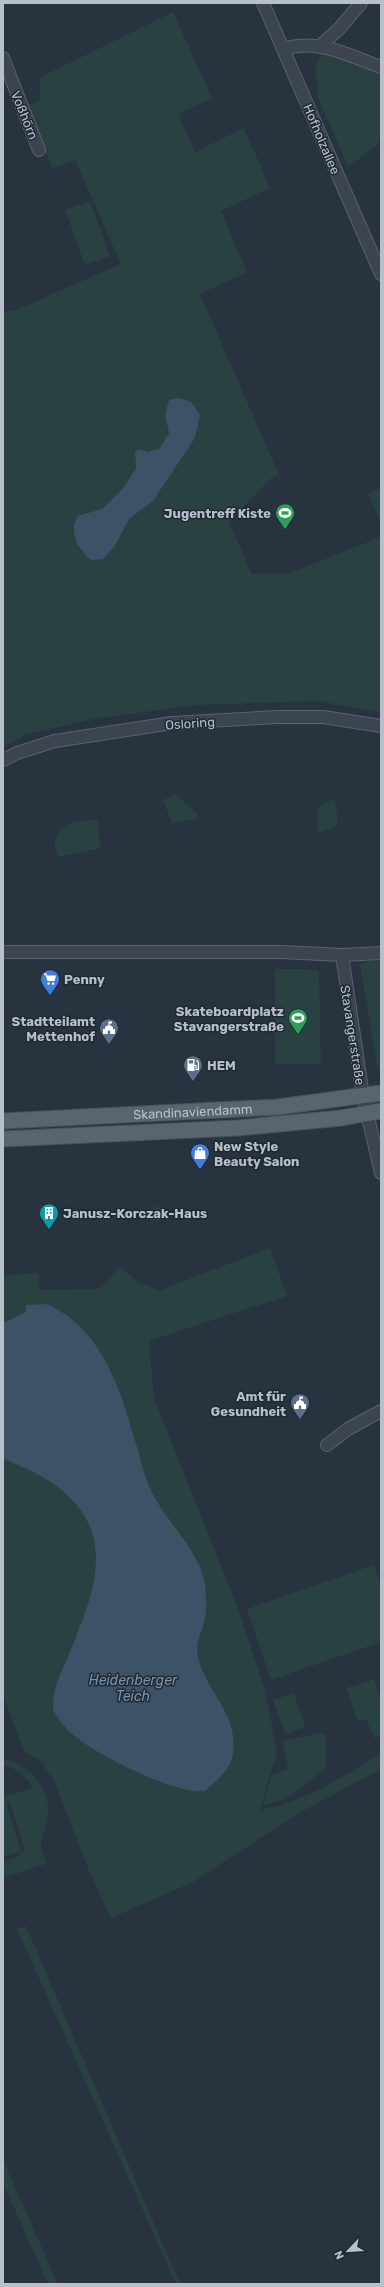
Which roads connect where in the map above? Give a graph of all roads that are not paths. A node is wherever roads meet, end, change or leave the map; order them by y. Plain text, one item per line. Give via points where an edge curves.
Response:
1 (263, 3) edge
2 (361, 3) edge
3 (320, 46) junction
4 (284, 49) junction
5 (3, 58) edge
6 (381, 67) edge
7 (39, 150) dead end
8 (381, 274) edge
9 (381, 726) edge
10 (3, 760) edge
11 (3, 952) edge
12 (381, 953) edge
13 (342, 955) junction
14 (381, 1093) edge
15 (363, 1096) junction
16 (374, 1112) edge
17 (3, 1121) edge
18 (3, 1139) edge
19 (381, 1173) edge
20 (381, 1411) edge
21 (327, 1445) dead end

1 - 4 street, Hofholzallee
2 - 3 street via 339,30
3 - 4 street via 301,44
3 - 6 street
4 - 8 street, Hofholzallee
5 - 7 street, Voßhörn
9 - 10 street, Osloring via 323,717 172,723 55,741
11 - 13 street via 282,952
12 - 13 street
13 - 15 street, Stavangerstraße
14 - 15 main road, Skandinaviendamm
15 - 16 street, Stavangerstraße
15 - 17 main road, Skandinaviendamm via 249,1110
16 - 18 main road, Skandinaviendamm via 218,1129
16 - 19 street, Stavangerstraße
20 - 21 street via 348,1429

